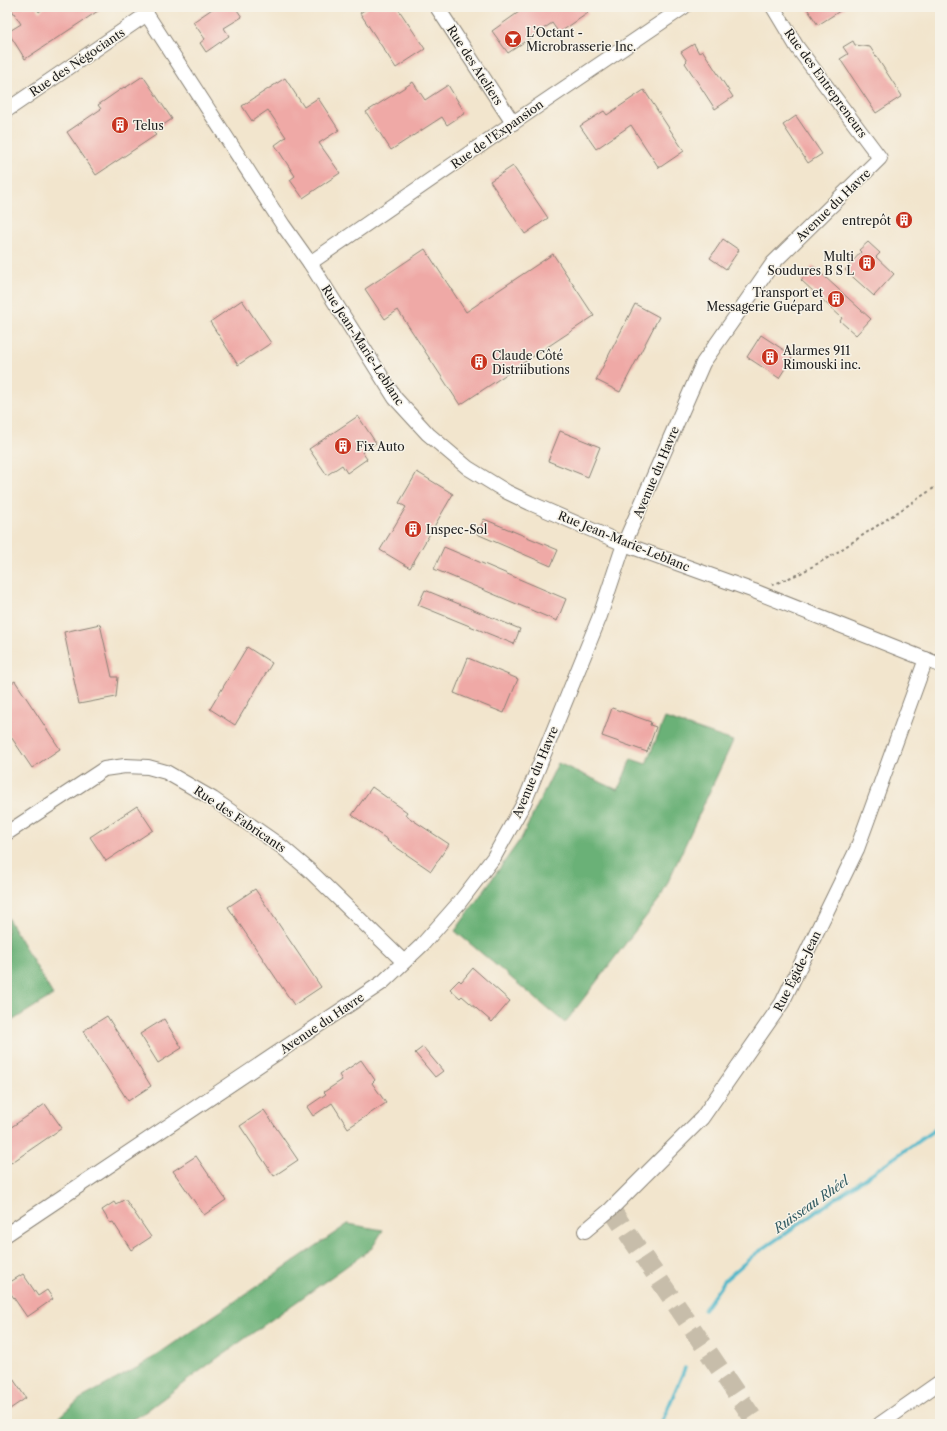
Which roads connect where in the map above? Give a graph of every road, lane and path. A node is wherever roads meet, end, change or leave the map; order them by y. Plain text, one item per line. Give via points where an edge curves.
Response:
1 (437, 7) edge
2 (684, 7) edge
3 (773, 7) edge
4 (145, 11) edge
5 (7, 110) edge
6 (513, 122) junction
7 (880, 158) joint
8 (310, 263) junction
9 (940, 484) edge
10 (624, 544) junction
11 (754, 591) junction
12 (926, 659) junction
13 (940, 665) edge
14 (7, 833) edge
15 (404, 962) junction
16 (585, 1231) dead end
17 (7, 1234) edge
18 (940, 1382) edge
19 (880, 1424) edge

1 - 6 street, Rue des Ateliers
2 - 6 street, Rue de l'Expansion
3 - 7 street, Rue des Entrepreneurs via 797,47
4 - 5 street, Rue des Négociants
4 - 8 street, Rue Jean-Marie-Leblanc
6 - 8 street, Rue de l'Expansion
7 - 10 street, Avenue du Havre via 773,263 703,363
8 - 10 street, Rue Jean-Marie-Leblanc via 395,398 428,434 468,468 507,492
9 - 11 path via 836,553 801,573
10 - 11 street, Rue Jean-Marie-Leblanc
10 - 15 street, Avenue du Havre via 600,616 524,803 494,857 460,903
11 - 12 street, Rue Jean-Marie-Leblanc
12 - 13 street
12 - 16 street, Rue Égide-Jean via 857,849 782,1003 702,1118 611,1209
14 - 15 street, Rue des Fabricants via 104,770 125,766 148,767 166,772 213,799 282,847
15 - 17 street, Avenue du Havre via 383,982
18 - 19 street

